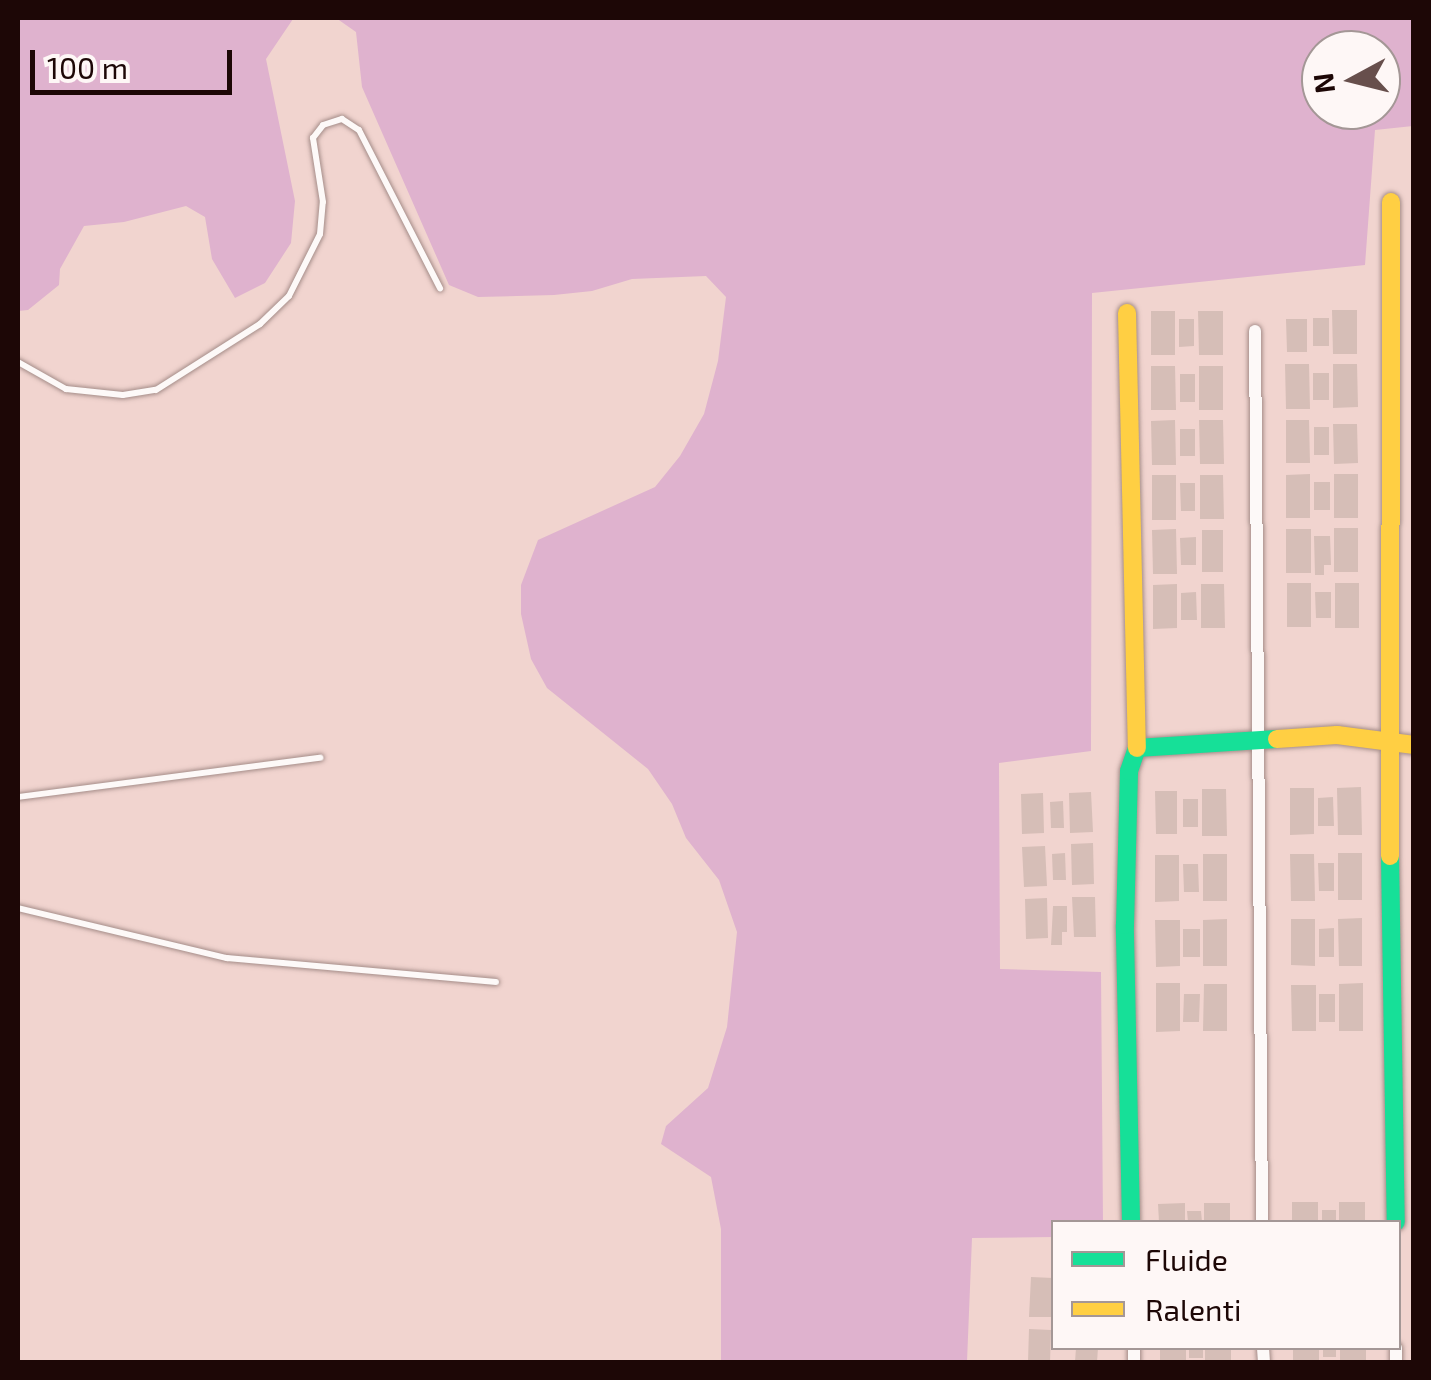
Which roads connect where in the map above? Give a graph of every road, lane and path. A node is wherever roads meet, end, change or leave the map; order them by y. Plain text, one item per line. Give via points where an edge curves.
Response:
1 (1391, 202) dead end
2 (440, 288) dead end
3 (1127, 313) dead end
4 (1255, 331) dead end
5 (18, 362) edge
6 (1258, 738) junction
7 (1388, 741) junction
8 (1414, 745) edge
9 (1137, 748) junction
10 (320, 758) dead end
11 (18, 798) edge
12 (18, 908) edge
13 (496, 982) dead end
14 (1131, 1220) edge
15 (1262, 1220) edge
16 (1396, 1220) edge

1 - 7 street
2 - 5 lane via 358,130 342,119 323,125 313,138 323,202 320,234 289,296 260,324 156,390 123,396 66,389
3 - 9 street
4 - 6 street
6 - 7 street
6 - 9 street
6 - 15 street
7 - 8 street
7 - 16 street
9 - 14 street via 1129,771 1125,925
10 - 11 lane
12 - 13 lane via 227,958

